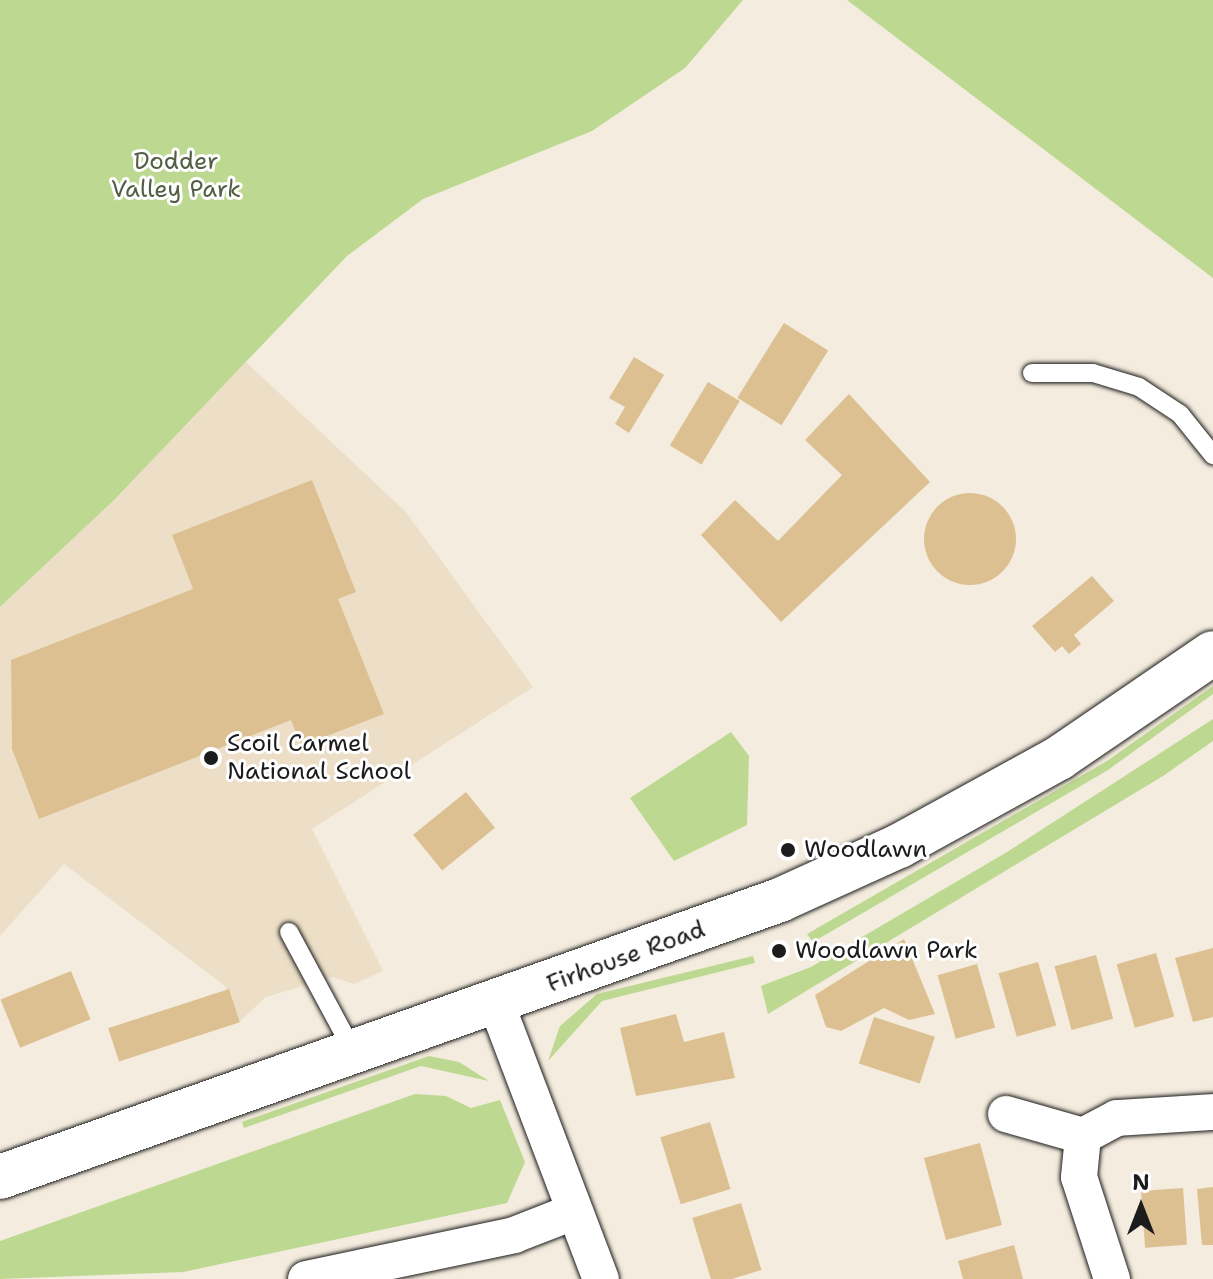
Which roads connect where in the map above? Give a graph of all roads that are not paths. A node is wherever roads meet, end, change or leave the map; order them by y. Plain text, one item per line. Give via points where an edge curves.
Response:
1 (1032, 373) dead end
2 (1213, 455) edge
3 (1213, 653) edge
4 (289, 932) dead end
5 (496, 1003) junction
6 (355, 1054) junction
7 (1213, 1112) edge
8 (1006, 1114) dead end
9 (1083, 1136) junction
10 (0, 1177) edge
11 (573, 1212) junction
12 (306, 1279) edge
13 (601, 1279) edge
14 (1112, 1279) edge

1 - 2 lane via 1093,373 1139,387 1180,414
3 - 5 main road, Firhouse Road via 1059,758 899,846 766,906
4 - 6 lane
5 - 6 main road, Firhouse Road
5 - 11 street
6 - 10 main road, Firhouse Road
7 - 9 street via 1117,1118
8 - 9 street
9 - 14 street via 1079,1177
11 - 12 street via 514,1235
11 - 13 street

